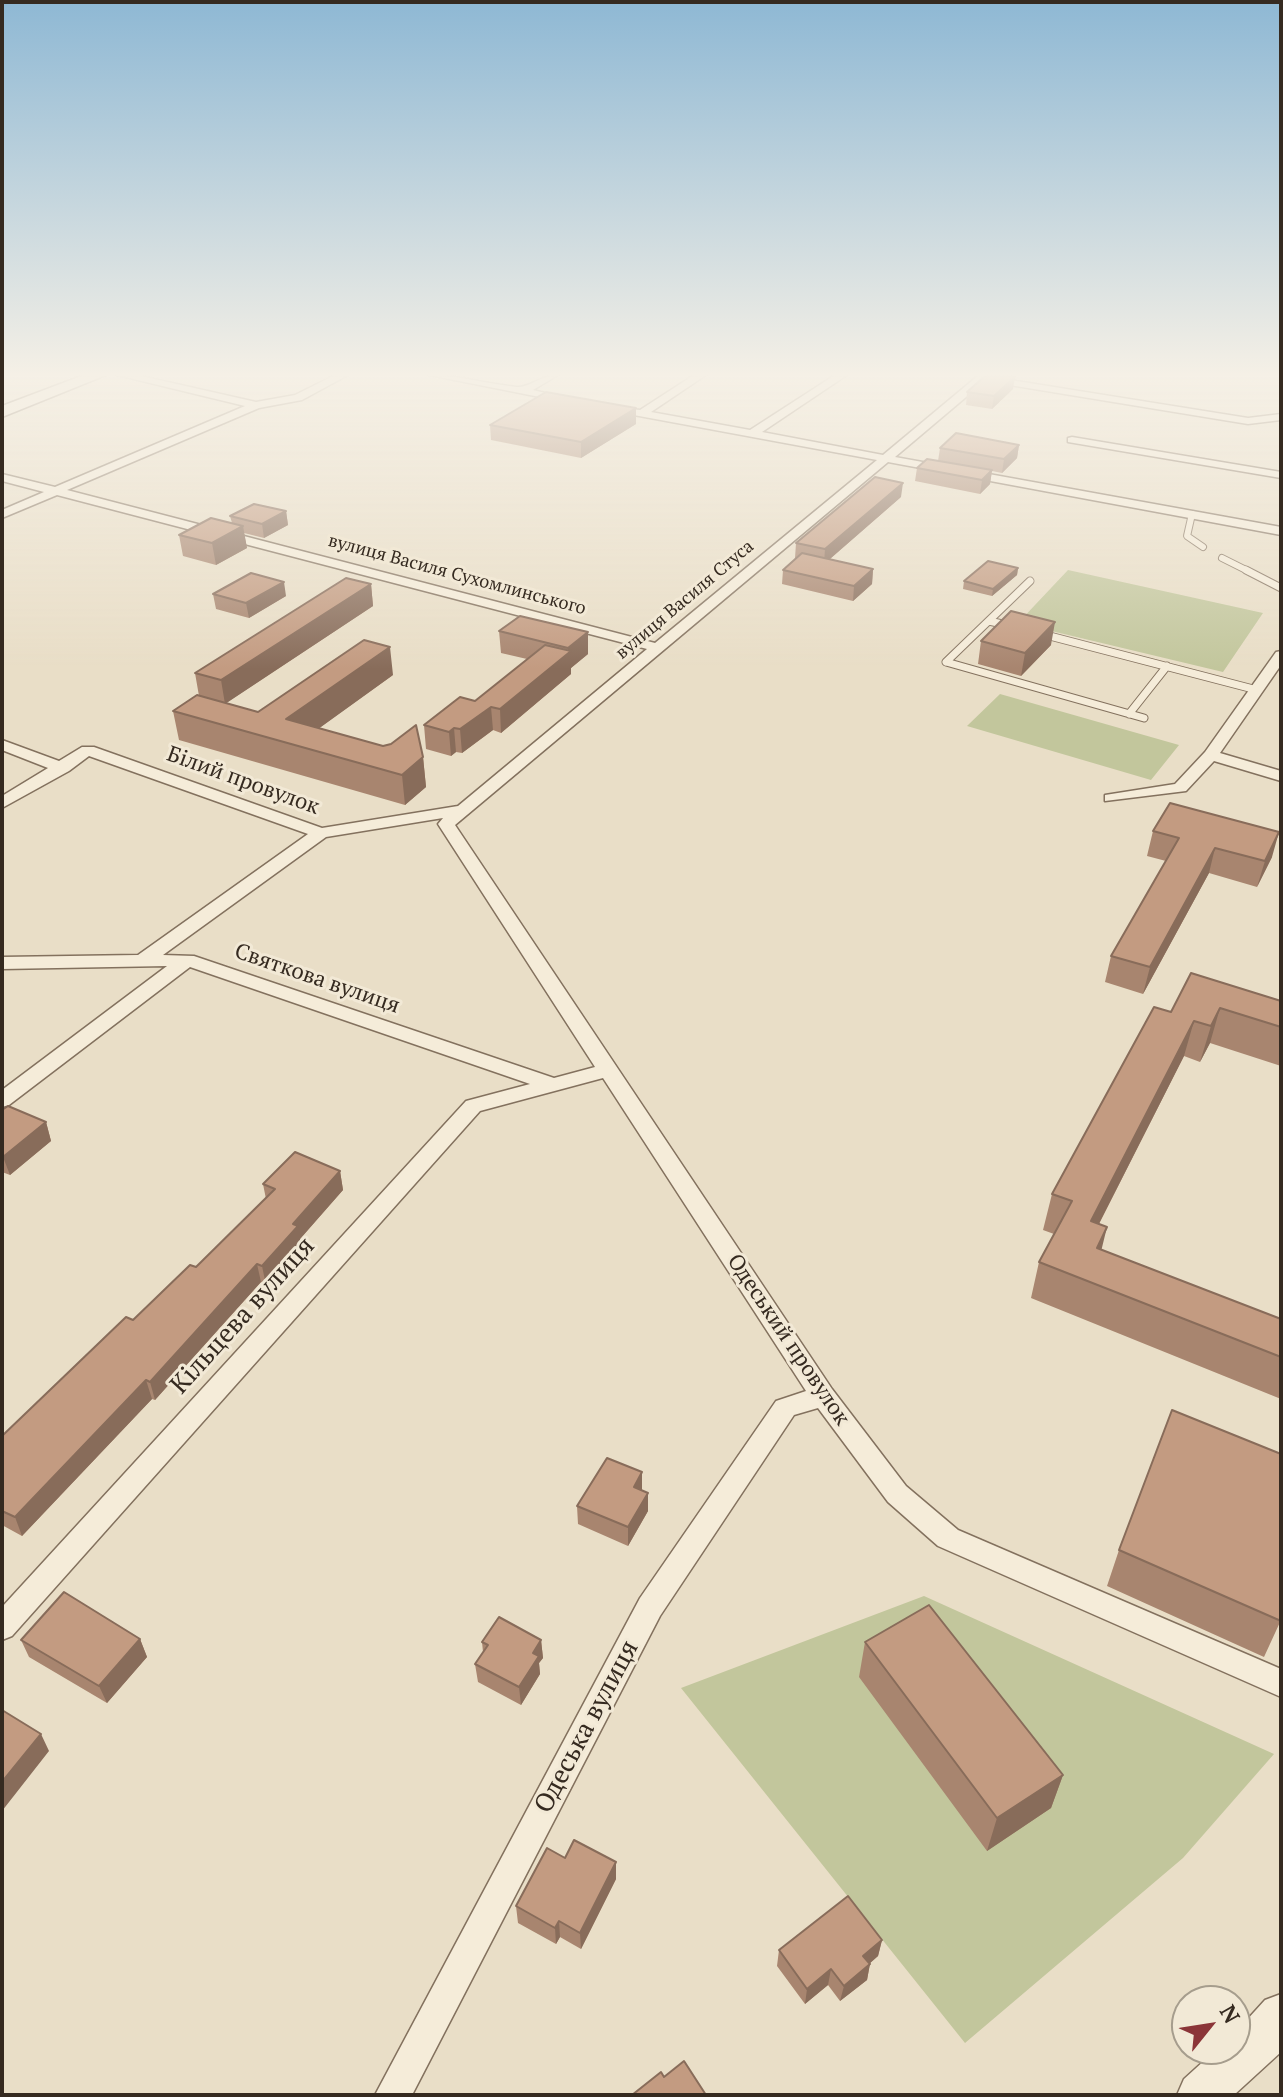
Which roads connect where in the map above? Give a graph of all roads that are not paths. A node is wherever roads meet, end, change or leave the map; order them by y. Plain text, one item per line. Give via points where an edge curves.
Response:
1 (101, 473) edge
2 (869, 473) edge
3 (968, 473) edge
4 (2, 477) edge
5 (60, 491) junction
6 (2, 514) edge
7 (1192, 514) junction
8 (1281, 531) edge
9 (1203, 547) dead end
10 (1222, 558) dead end
11 (1030, 581) dead end
12 (1281, 588) edge
13 (989, 621) junction
14 (1019, 628) edge
15 (1034, 632) edge
16 (658, 648) junction
17 (1281, 655) edge
18 (1167, 666) junction
19 (1257, 690) junction
20 (1129, 714) junction
21 (1144, 718) dead end
22 (2, 745) edge
23 (1211, 755) junction
24 (63, 768) junction
25 (1281, 776) edge
26 (1111, 798) dead end
27 (2, 803) edge
28 (455, 817) junction
29 (321, 833) junction
30 (145, 959) junction
31 (187, 960) junction
32 (2, 963) edge
33 (608, 1070) junction
34 (553, 1085) junction
35 (2, 1100) edge
36 (823, 1396) junction
37 (2, 1627) edge
38 (1281, 1683) edge
39 (1281, 2016) edge
40 (393, 2095) edge
41 (1200, 2095) edge

1 - 5 street
2 - 16 street, вулиця Василя Стуса
3 - 7 street
4 - 5 street, вулиця Василя Сухомлинського
5 - 6 street
5 - 16 street, вулиця Василя Сухомлинського
7 - 8 street
7 - 9 lane via 1187,536
10 - 12 lane
11 - 13 lane
13 - 14 lane
13 - 20 lane via 946,662
15 - 18 lane
16 - 28 street, вулиця Василя Стуса
17 - 19 street
18 - 19 lane
18 - 20 lane
19 - 23 street
20 - 21 lane
22 - 24 street
23 - 25 street
23 - 26 street via 1180,788
24 - 27 street, Білий провулок
24 - 29 street, Білий провулок via 88,750
28 - 29 street
28 - 33 street, Одеський провулок
29 - 30 street, Білий провулок
30 - 31 street, Святкова вулиця
30 - 32 street, Святкова вулиця
31 - 34 street, Святкова вулиця
31 - 35 street
33 - 34 street
33 - 36 street, Одеський провулок
34 - 37 street, Кільцева вулиця via 473,1106
36 - 38 street, Одеський провулок via 897,1494 948,1538
36 - 40 street, Одеська вулиця via 785,1408 650,1607
39 - 41 street

